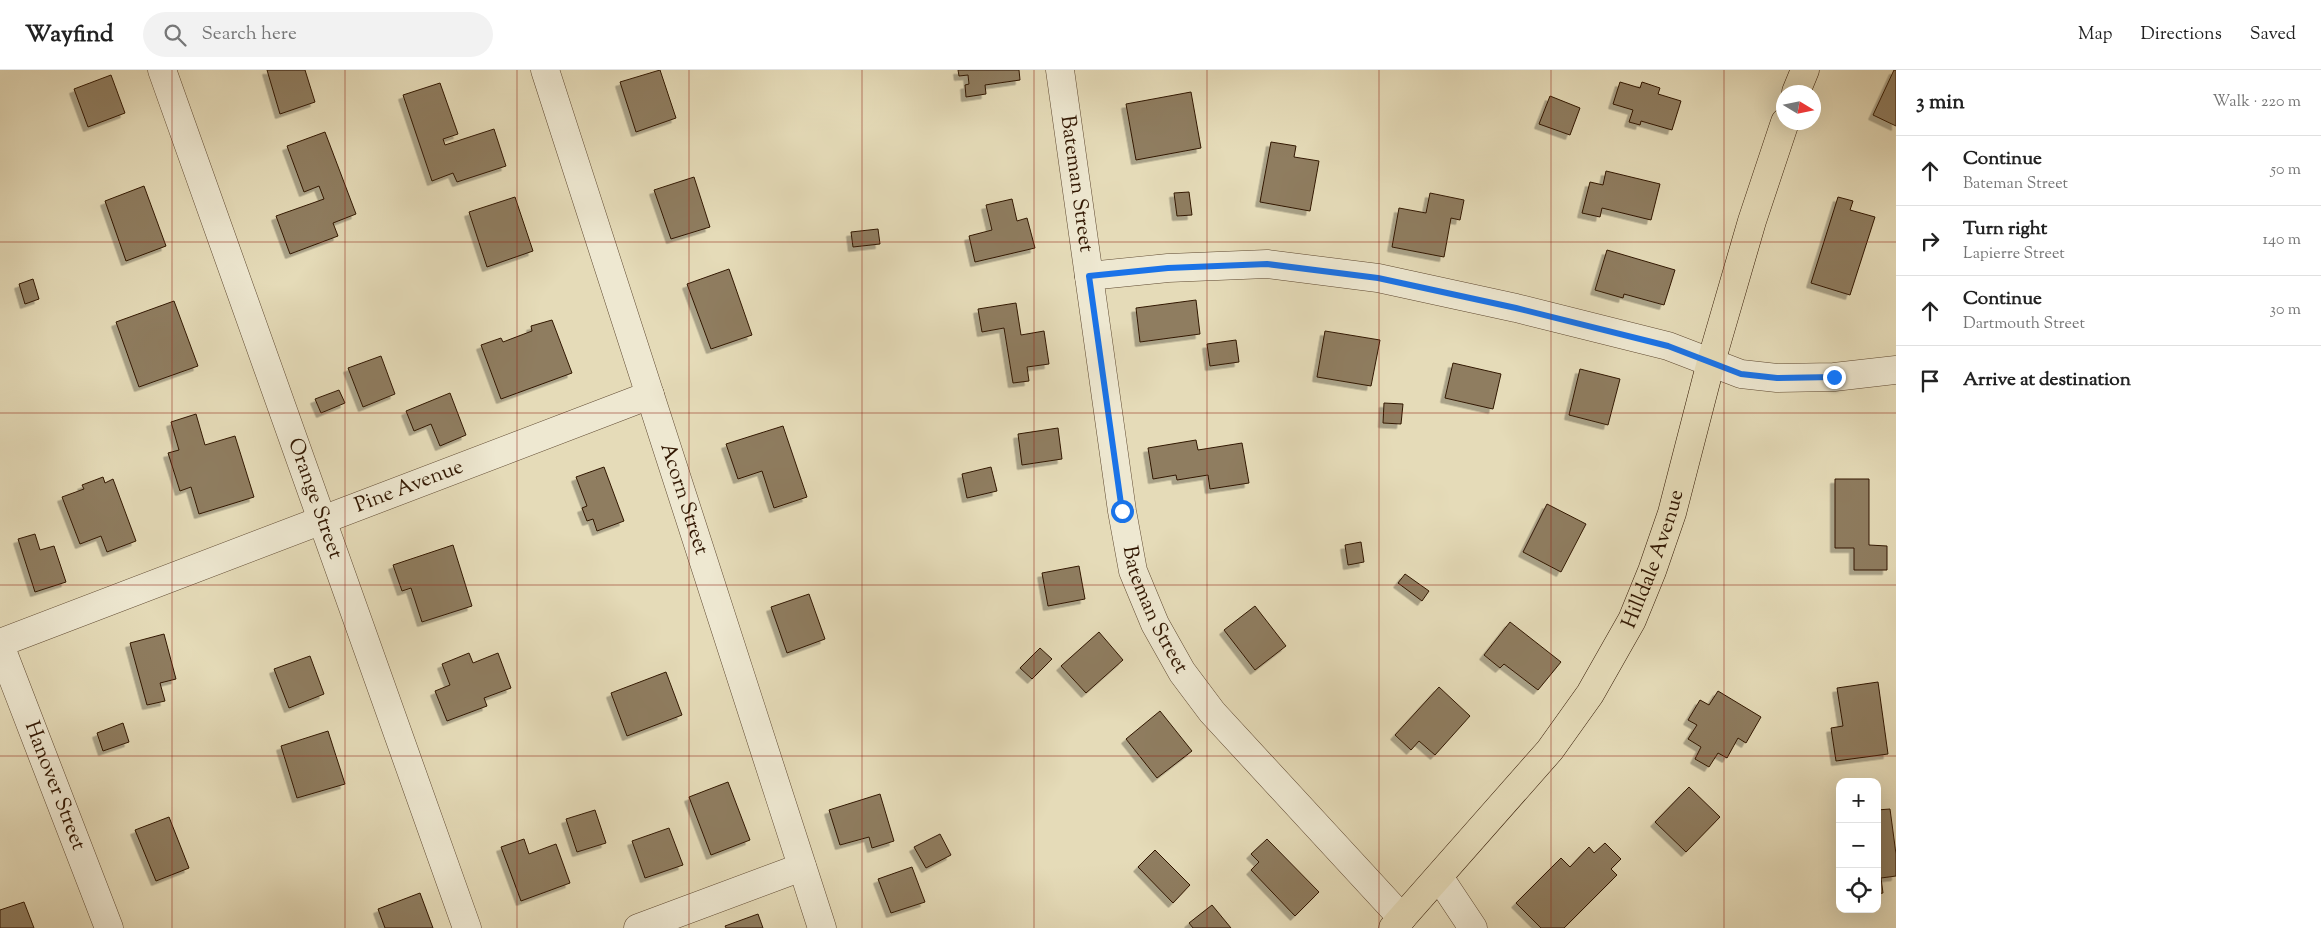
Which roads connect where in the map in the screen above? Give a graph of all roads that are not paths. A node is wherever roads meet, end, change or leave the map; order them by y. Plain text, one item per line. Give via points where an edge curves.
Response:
1 (162, 70) edge
2 (545, 70) edge
3 (1060, 70) edge
4 (1805, 70) edge
5 (1799, 85) edge
6 (1781, 130) edge
7 (1089, 276) junction
8 (1711, 362) junction
9 (1896, 370) edge
10 (650, 395) junction
11 (322, 520) junction
12 (0, 644) edge
13 (802, 867) junction
14 (1438, 877) junction
15 (1397, 923) edge
16 (109, 928) edge
17 (467, 928) edge
18 (638, 928) edge
19 (822, 928) edge
20 (1473, 928) edge

1 - 11 street, Orange Street
2 - 10 street, Acorn Street
3 - 7 street, Bateman Street
4 - 5 main road
6 - 8 main road, Hilldale Avenue
7 - 8 street via 1168,268 1267,264 1378,278 1668,346
7 - 15 street, Bateman Street via 1122,511 1134,571 1155,624 1182,672 1212,712
8 - 9 street via 1741,374 1777,378 1834,377
8 - 14 main road, Hilldale Avenue via 1672,512 1632,620 1590,694 1550,750
10 - 11 street, Pine Avenue
10 - 13 street, Acorn Street
11 - 12 street, Pine Avenue
11 - 17 street, Orange Street
12 - 16 street, Hanover Street
13 - 18 street
13 - 19 street, Acorn Street
14 - 15 main road, Hilldale Avenue
14 - 20 street

